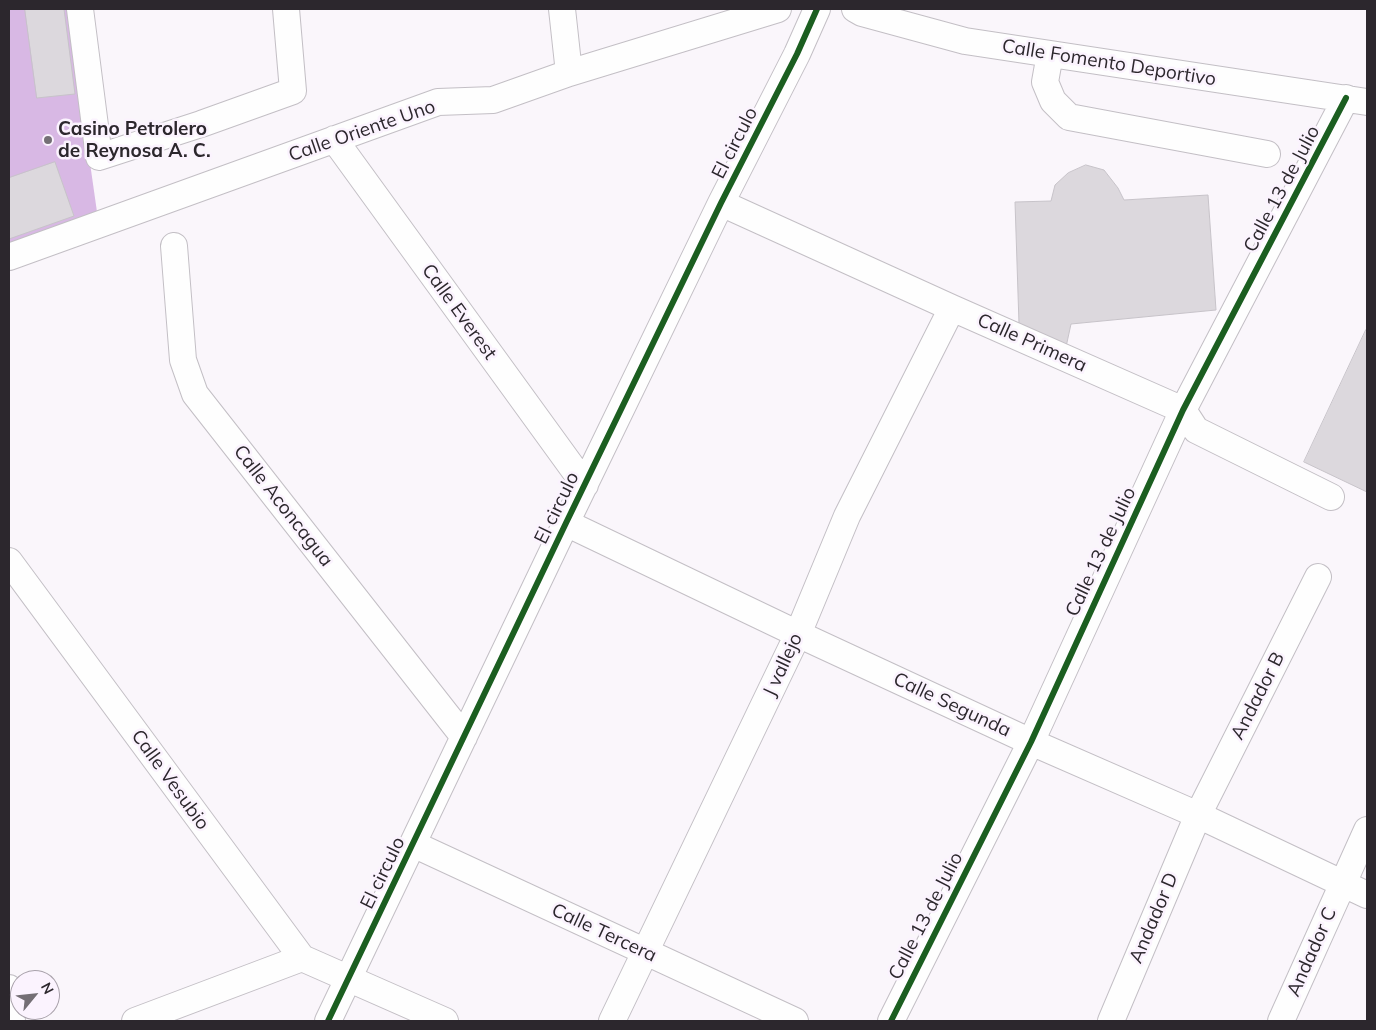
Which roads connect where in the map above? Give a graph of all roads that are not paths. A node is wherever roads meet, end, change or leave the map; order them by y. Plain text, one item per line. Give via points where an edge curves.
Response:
1 (80, 9) edge
2 (286, 9) edge
3 (562, 9) edge
4 (778, 9) edge
5 (817, 9) edge
6 (855, 9) edge
7 (1050, 54) junction
8 (569, 73) junction
9 (1357, 100) edge
10 (334, 139) junction
11 (1267, 154) dead end
12 (721, 203) junction
13 (174, 246) dead end
14 (9, 257) edge
15 (952, 308) junction
16 (1183, 410) junction
17 (585, 485) junction
18 (1331, 497) dead end
19 (566, 523) junction
20 (9, 561) edge
21 (1318, 577) dead end
22 (798, 634) junction
23 (464, 738) junction
24 (1030, 742) junction
25 (1198, 814) junction
26 (1367, 830) edge
27 (413, 844) junction
28 (1344, 883) junction
29 (1367, 894) edge
30 (647, 952) junction
31 (302, 958) junction
32 (348, 978) junction
33 (9, 988) edge
34 (12, 1021) edge
35 (135, 1021) edge
36 (328, 1021) edge
37 (445, 1021) edge
38 (612, 1021) edge
39 (795, 1021) edge
40 (891, 1021) edge
41 (1111, 1021) edge
42 (1281, 1021) edge

1 - 2 street via 99,157 293,91
3 - 8 street
4 - 8 street, Calle Oriente Uno
5 - 12 street, El circulo
6 - 7 street, Calle Fomento Deportivo via 965,41
7 - 9 street, Calle Fomento Deportivo
7 - 11 street via 1045,82 1053,101 1069,117
8 - 10 street, Calle Oriente Uno via 493,100 438,102
9 - 16 street, Calle 13 de Julio
10 - 14 street, Calle Oriente Uno
10 - 17 street, Calle Everest
12 - 15 street, Calle Primera
12 - 17 street, El circulo
13 - 23 street, Calle Aconcagua via 184,360 195,394
15 - 16 street, Calle Primera
15 - 22 street, J vallejo via 847,516
16 - 18 street via 1196,430
16 - 24 street, Calle 13 de Julio
17 - 19 street, El circulo
19 - 22 street, Calle Segunda
19 - 23 street, El circulo
20 - 31 street, Calle Vesubio
21 - 25 street, Andador B
22 - 24 street, Calle Segunda
22 - 30 street, J vallejo
23 - 27 street, El circulo
24 - 25 street, Calle Segunda
24 - 40 street, Calle 13 de Julio
25 - 28 street, Calle Segunda
25 - 41 street, Andador D
26 - 28 street, Andador C
27 - 30 street, Calle Tercera
27 - 32 street, El circulo
28 - 29 street, Calle Segunda
28 - 42 street, Andador C
30 - 38 street, J vallejo
30 - 39 street, Calle Tercera
31 - 32 street
31 - 35 street
32 - 36 street, El circulo
32 - 37 street
33 - 34 street

